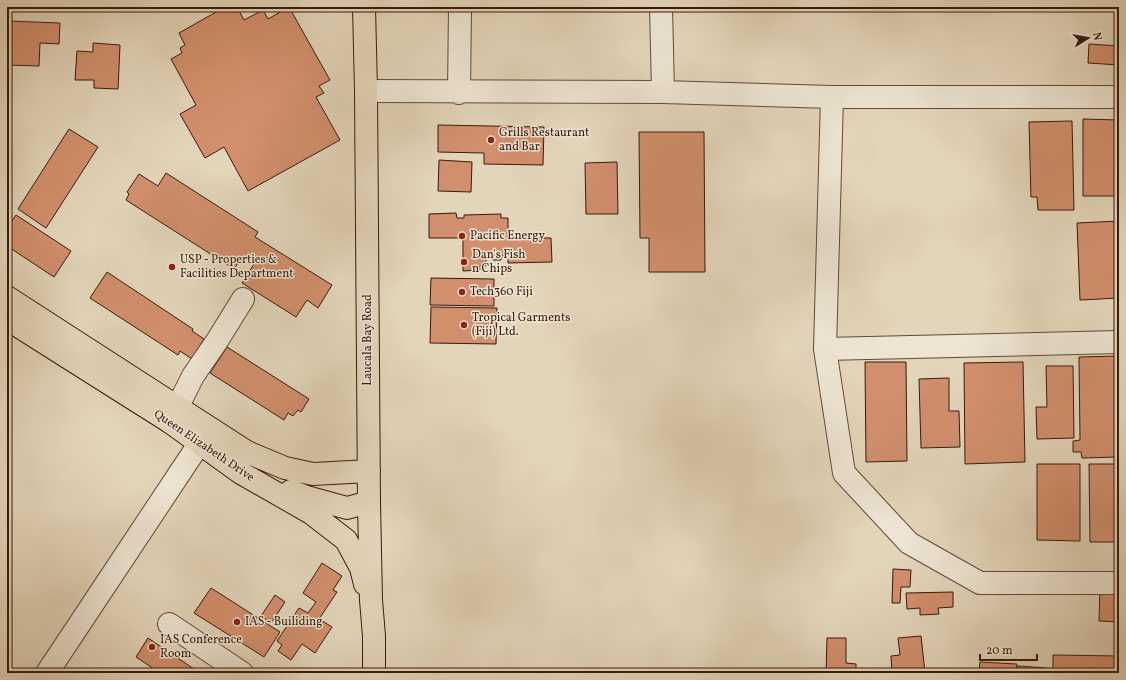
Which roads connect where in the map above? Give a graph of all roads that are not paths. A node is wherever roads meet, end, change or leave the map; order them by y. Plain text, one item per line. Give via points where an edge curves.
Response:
1 (364, 7) edge
2 (460, 7) edge
3 (661, 7) edge
4 (366, 91) junction
5 (459, 92) junction
6 (663, 92) junction
7 (832, 97) junction
8 (1119, 97) edge
9 (7, 297) edge
10 (243, 299) dead end
11 (7, 319) edge
12 (1119, 342) edge
13 (825, 349) junction
14 (174, 415) junction
15 (199, 444) junction
16 (368, 471) junction
17 (241, 473) junction
18 (369, 502) junction
19 (1119, 583) edge
20 (371, 600) junction
21 (169, 624) dead end
22 (374, 636) junction
23 (47, 673) edge
24 (242, 673) edge
25 (374, 673) edge
26 (389, 673) edge

1 - 4 main road, Laucala Bay Road
2 - 5 lane
3 - 6 lane
4 - 5 lane
4 - 16 main road, Laucala Bay Road
5 - 6 lane
6 - 7 lane
7 - 8 lane
7 - 13 lane
9 - 14 main road, Queen Elizabeth Drive
10 - 14 lane via 193,376
11 - 14 main road, Queen Elizabeth Drive
12 - 13 lane
13 - 19 lane via 844,473 909,543 980,584
14 - 15 main road, Queen Elizabeth Drive
14 - 16 main road, Queen Elizabeth Drive via 285,468 313,474
15 - 17 main road, Queen Elizabeth Drive
15 - 23 lane
16 - 18 main road, Laucala Bay Road
17 - 18 main road via 307,497 347,508
17 - 20 main road, Queen Elizabeth Drive via 311,513 346,540 361,568
18 - 20 main road, Laucala Bay Road
20 - 22 main road, Laucala Bay Road
21 - 24 lane
22 - 25 main road, Laucala Bay Road
22 - 26 main road

